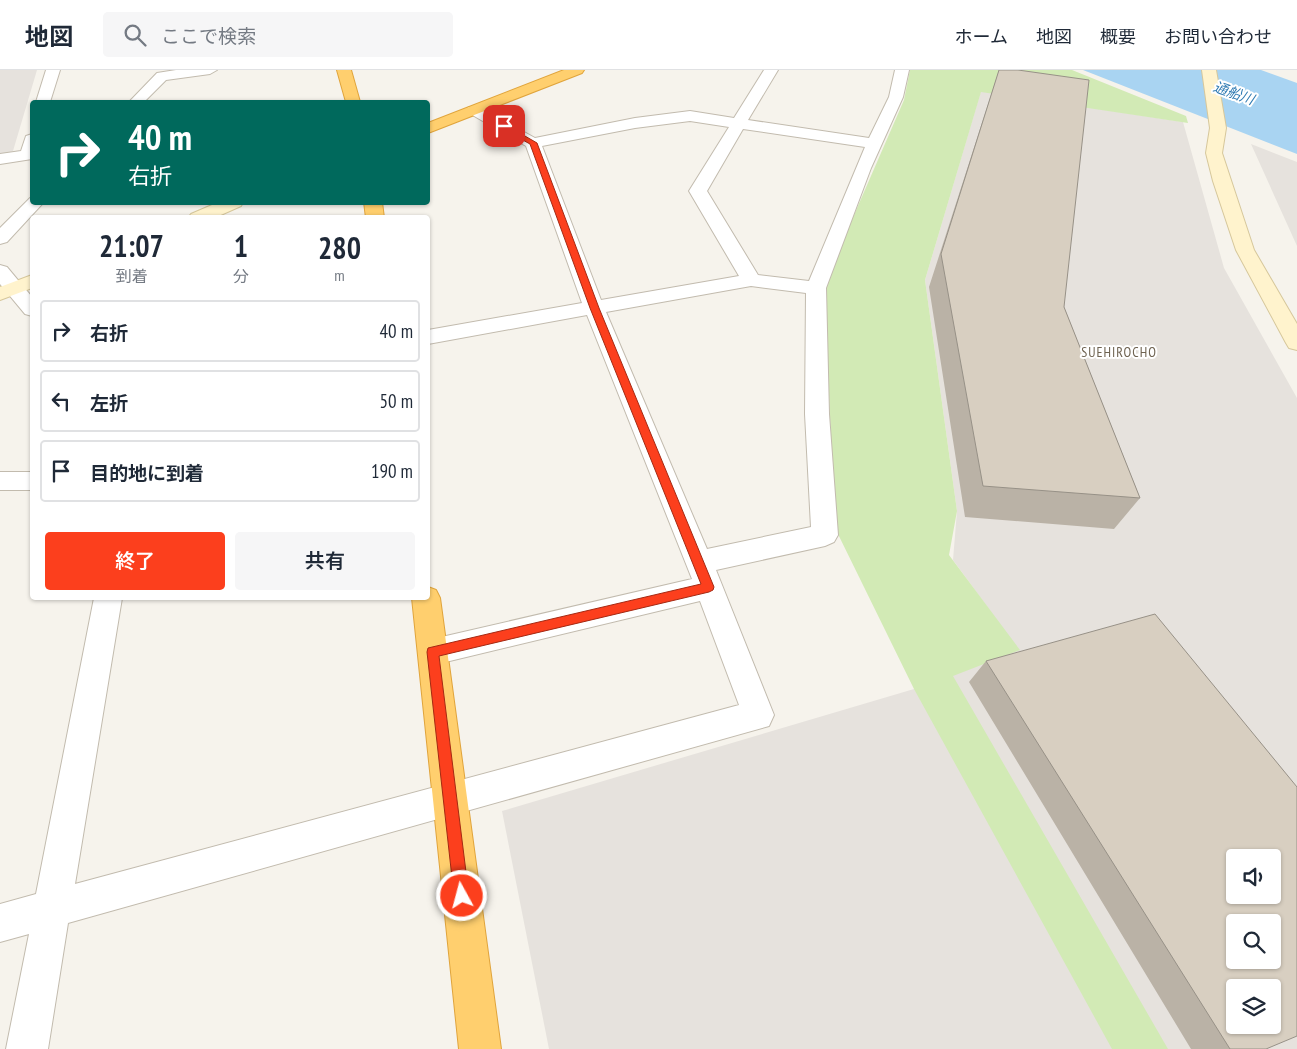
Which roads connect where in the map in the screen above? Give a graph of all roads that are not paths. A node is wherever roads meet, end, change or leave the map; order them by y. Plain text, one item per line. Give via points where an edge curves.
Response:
1 (53, 70) edge
2 (210, 70) edge
3 (344, 70) edge
4 (577, 70) edge
5 (771, 70) edge
6 (902, 70) edge
7 (1209, 70) edge
8 (44, 100) edge
9 (138, 100) edge
10 (352, 100) edge
11 (474, 110) junction
12 (739, 123) junction
13 (430, 127) edge
14 (533, 143) junction
15 (875, 144) junction
16 (30, 149) edge
17 (0, 159) edge
18 (33, 205) edge
19 (228, 205) edge
20 (204, 215) edge
21 (0, 238) edge
22 (0, 271) edge
23 (751, 280) junction
24 (16, 288) edge
25 (816, 288) junction
26 (30, 307) edge
27 (594, 308) junction
28 (430, 337) edge
29 (1297, 343) edge
30 (0, 481) edge
31 (30, 481) edge
32 (704, 575) junction
33 (108, 600) edge
34 (426, 600) edge
35 (433, 652) junction
36 (450, 800) junction
37 (52, 908) junction
38 (0, 923) edge
39 (27, 1049) edge
40 (480, 1049) edge

1 - 8 street
2 - 9 street via 162,76
3 - 10 highway
4 - 11 highway
5 - 12 street
6 - 15 street via 896,97
7 - 29 street via 1218,128 1214,153 1245,250
11 - 13 highway
11 - 14 street
12 - 14 street via 690,116 636,122
12 - 15 street
12 - 23 street via 698,191
14 - 27 street
15 - 25 street
16 - 17 street
18 - 21 street
19 - 20 street
22 - 24 street
23 - 25 street
23 - 27 street
24 - 26 street
25 - 32 street via 818,414 825,535
27 - 28 street
27 - 32 street
30 - 31 street
32 - 35 street
32 - 36 street via 758,715
33 - 37 street
34 - 35 highway
35 - 36 highway
36 - 37 street
36 - 40 highway
37 - 38 street
37 - 39 street

